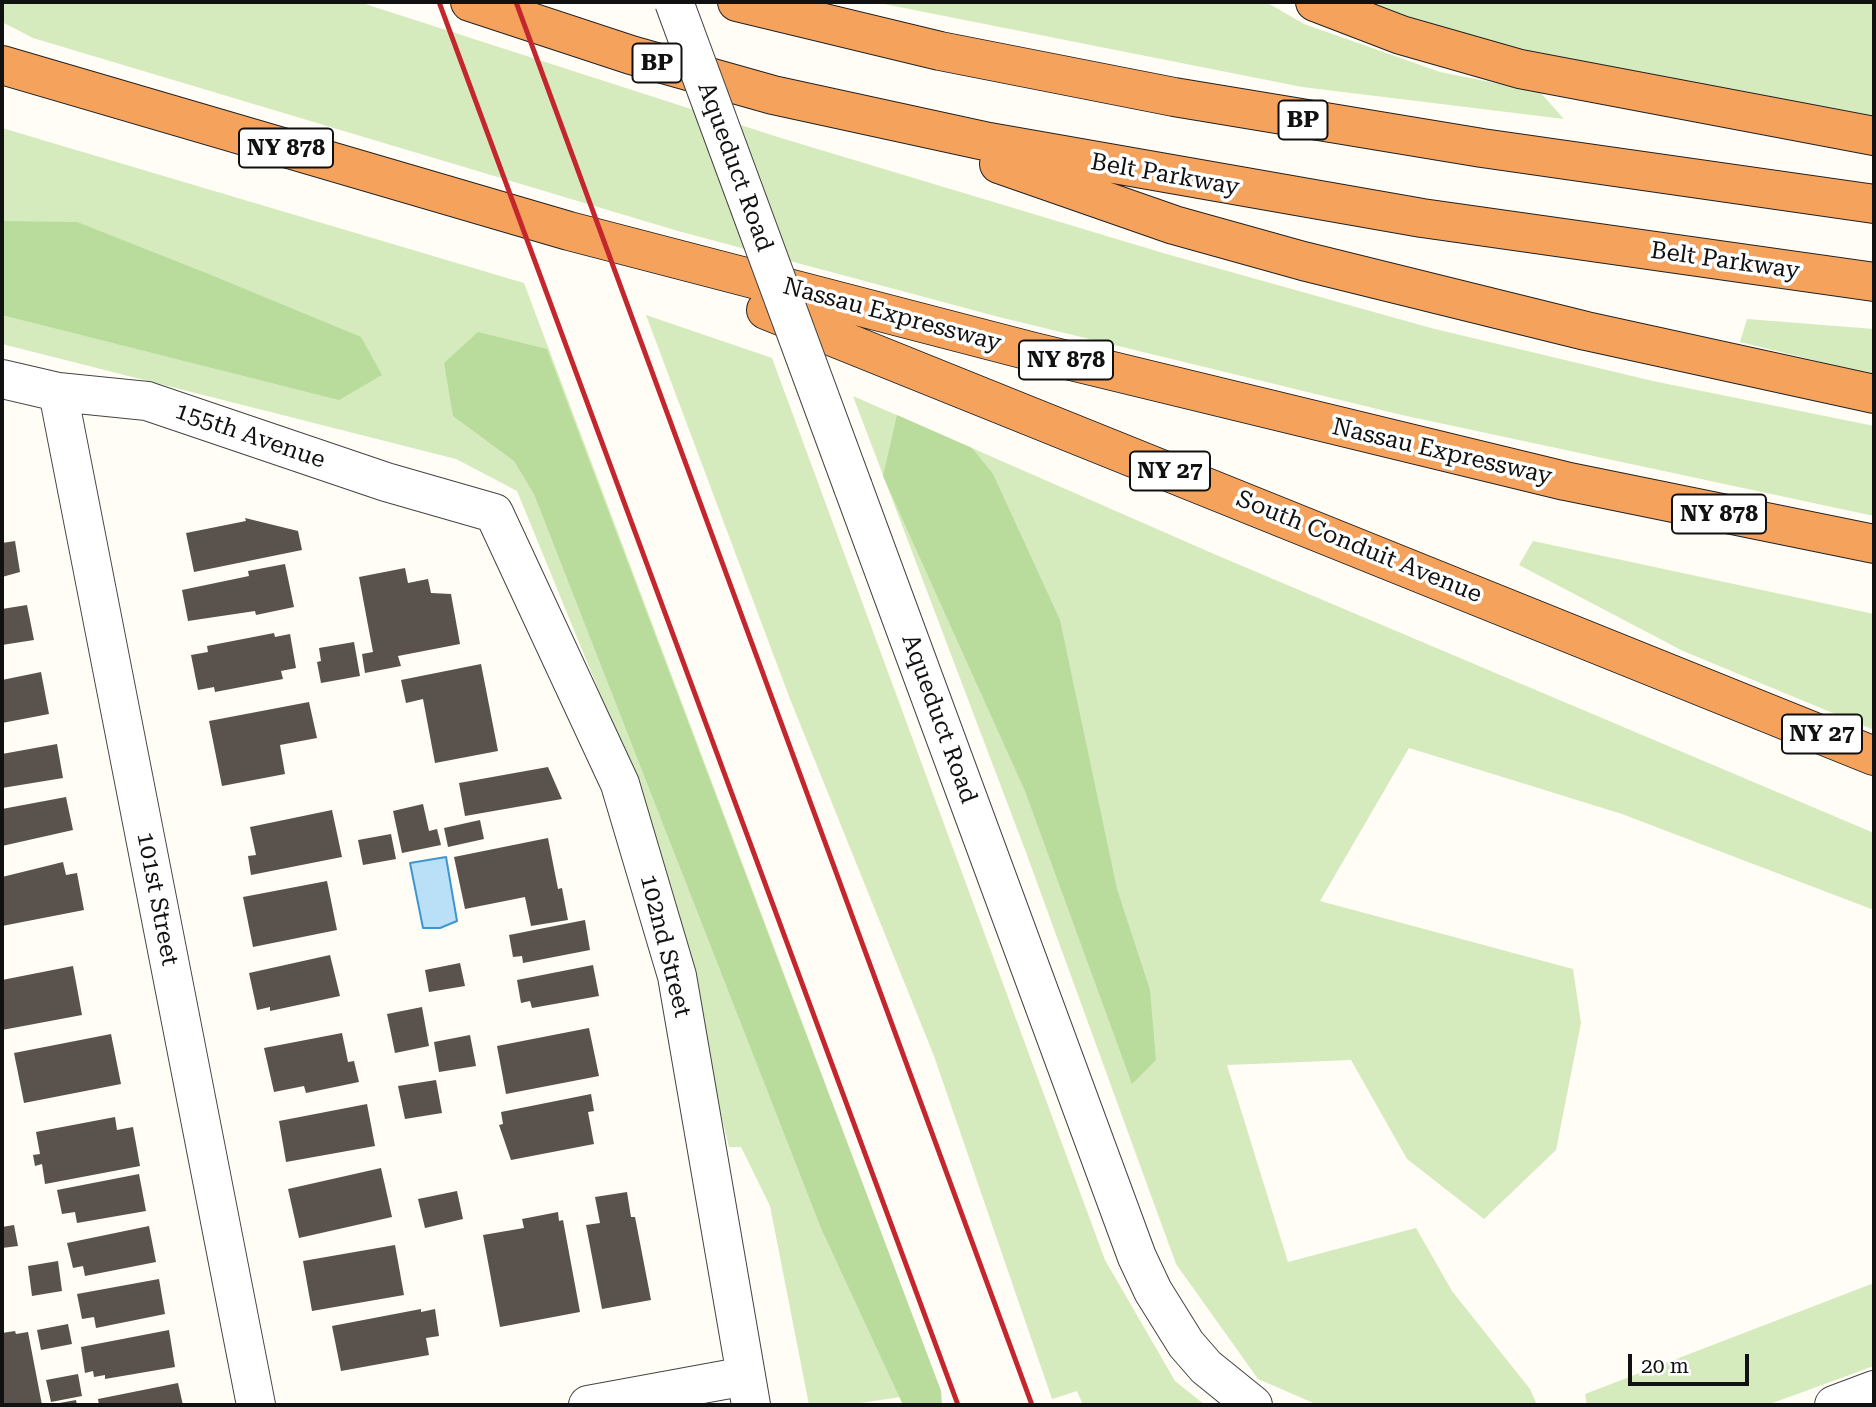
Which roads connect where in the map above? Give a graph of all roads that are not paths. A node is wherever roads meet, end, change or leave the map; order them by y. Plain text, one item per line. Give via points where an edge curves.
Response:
1 (470, 2) edge
2 (674, 2) edge
3 (737, 2) edge
4 (1315, 2) edge
5 (2, 65) edge
6 (848, 111) junction
7 (1874, 136) edge
8 (1874, 204) edge
9 (569, 231) junction
10 (1874, 282) edge
11 (2, 379) edge
12 (58, 392) junction
13 (1874, 394) edge
14 (494, 513) joint
15 (1874, 544) edge
16 (1770, 713) junction
17 (1874, 756) edge
18 (1874, 772) edge
19 (1874, 1390) edge
20 (749, 1391) edge
21 (256, 1405) edge
22 (588, 1405) edge
23 (1253, 1405) edge
24 (1833, 1405) edge

1 - 6 highway, Belt Parkway / BP via 643,58 772,95
2 - 23 street, Aqueduct Road, bridge via 1137,1257 1186,1344 1206,1367
3 - 8 highway, BP via 940,51 1212,104
4 - 7 highway via 1401,35 1520,69
5 - 9 highway, Nassau Expressway / NY 878
6 - 10 highway, Belt Parkway / BP via 1002,145 1289,196
6 - 13 highway via 1174,225 1290,257 1599,334
9 - 15 highway, Nassau Expressway / NY 878 via 1374,436 1565,481
9 - 16 highway, South Conduit Avenue / NY 27
11 - 12 street, 155th Avenue
12 - 14 street, 155th Avenue via 147,401 386,482
12 - 21 street, 101st Street
14 - 20 street, 102nd Street via 620,784 677,975
16 - 17 highway, South Conduit Avenue / NY 27
16 - 18 highway
19 - 24 street
20 - 22 street

